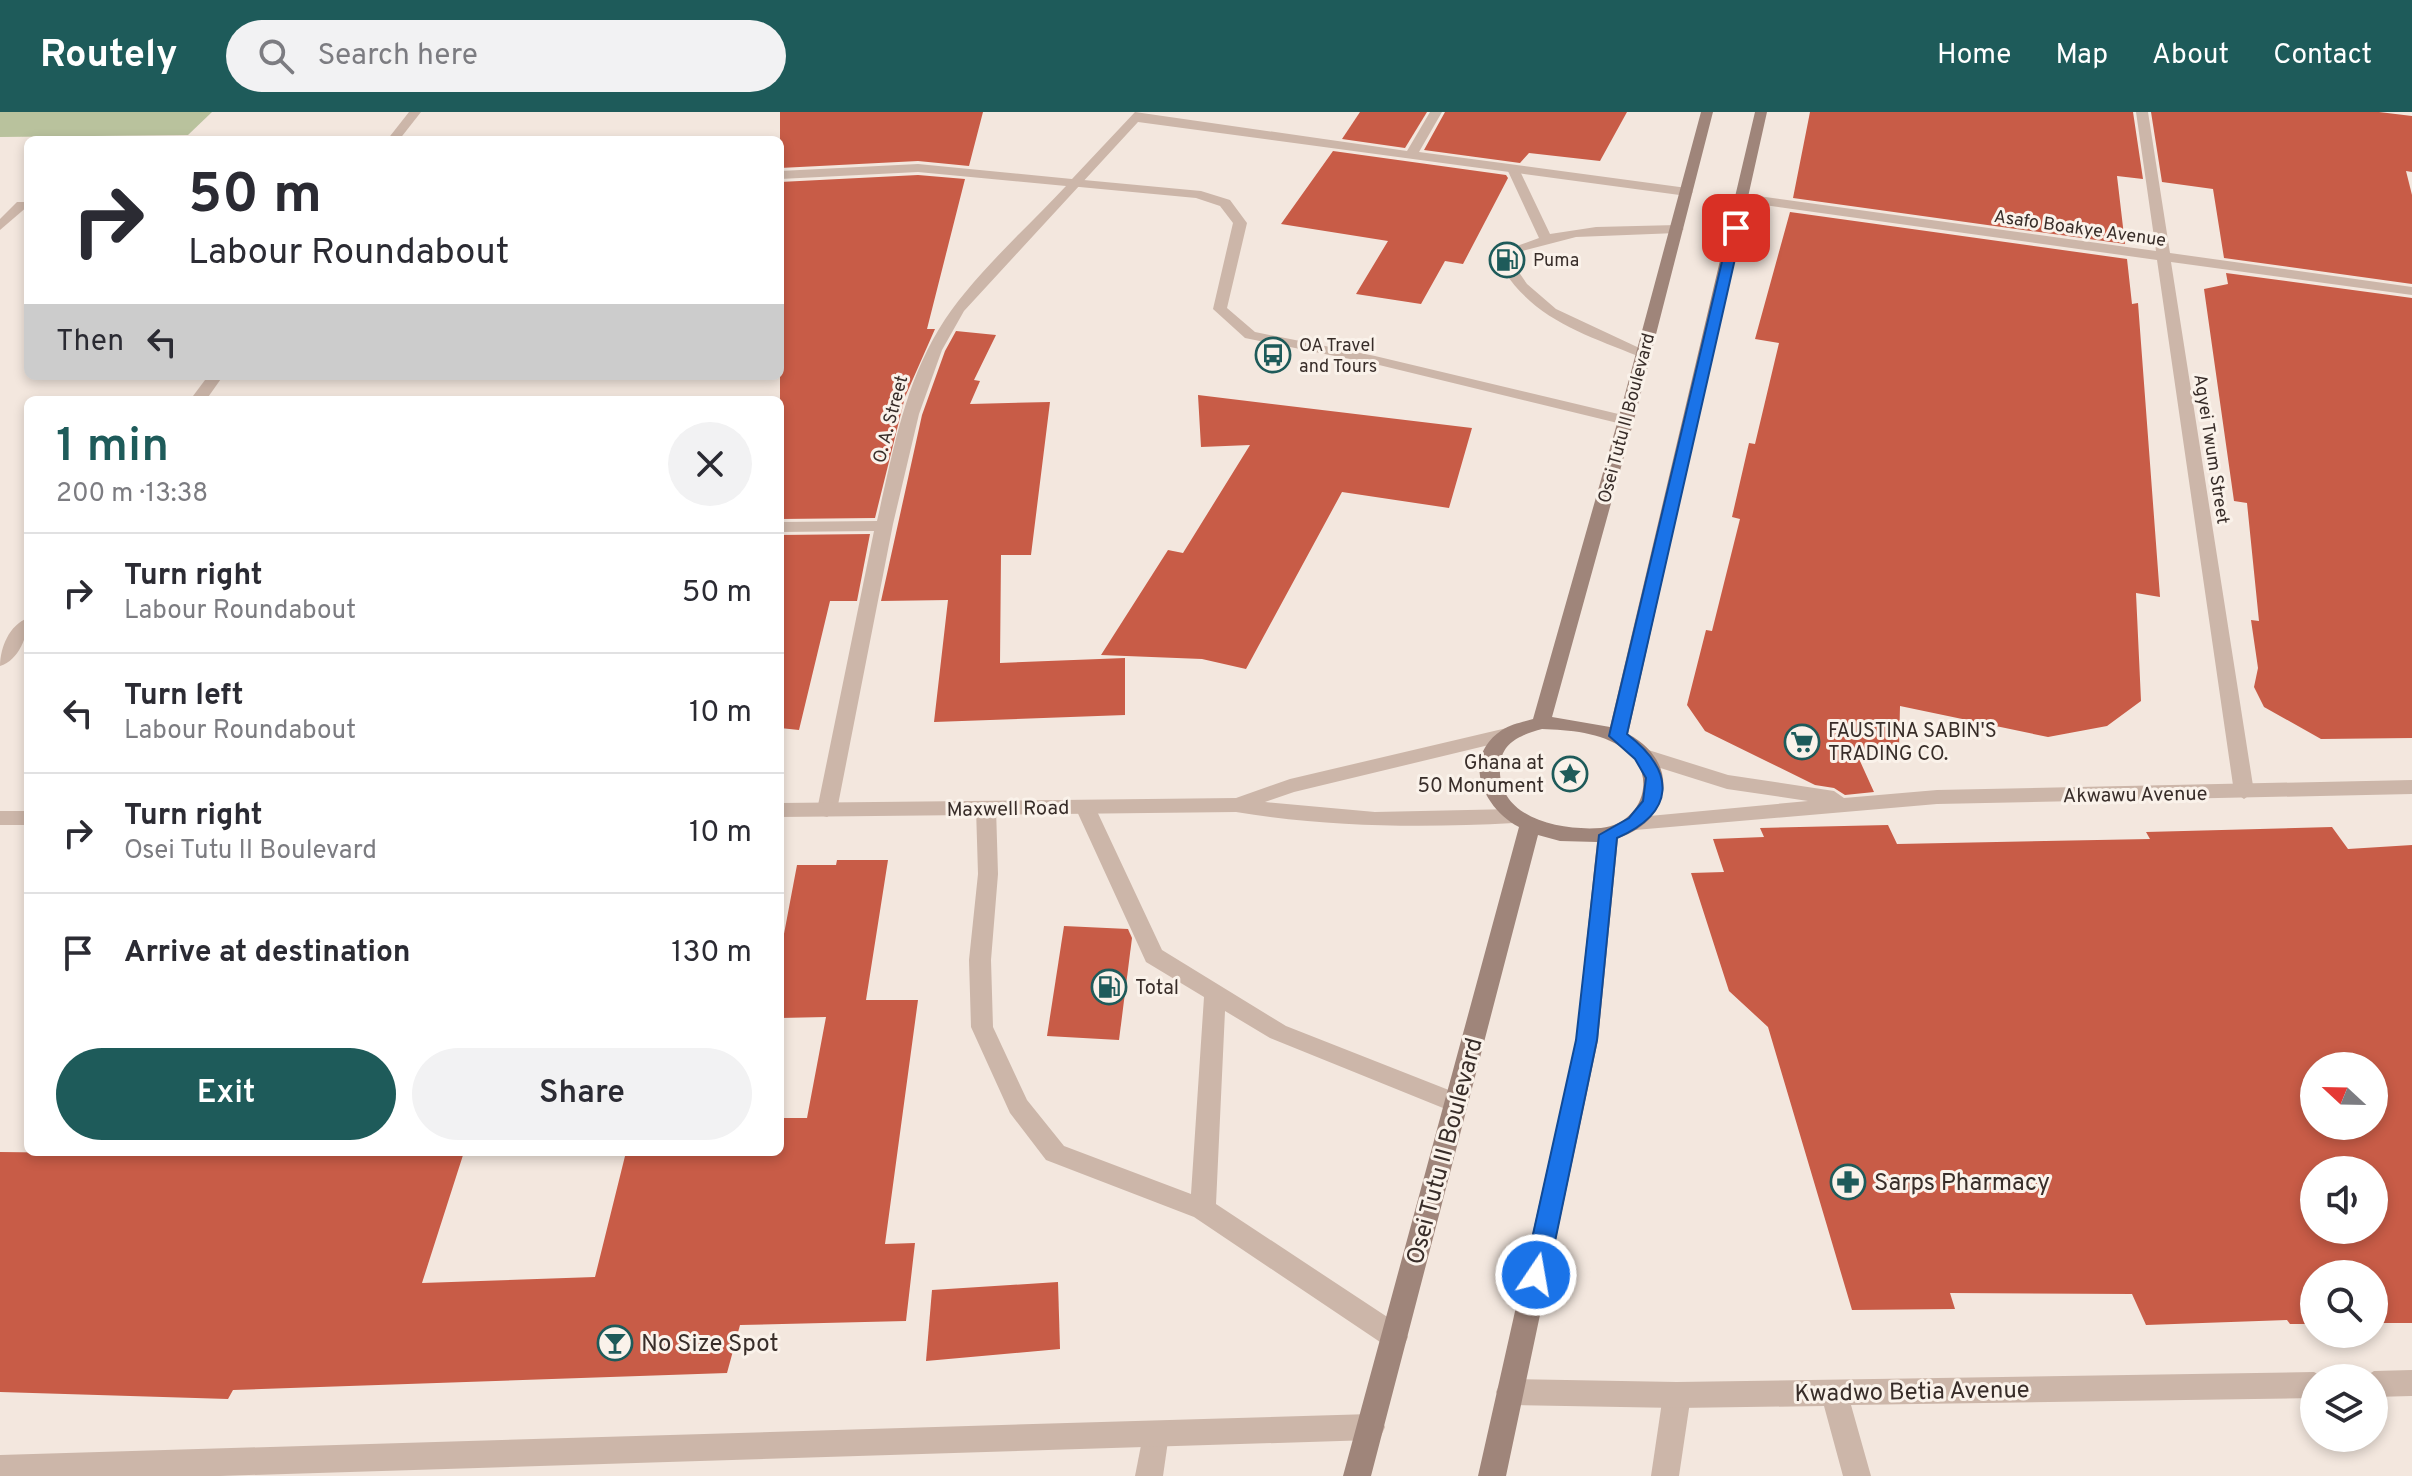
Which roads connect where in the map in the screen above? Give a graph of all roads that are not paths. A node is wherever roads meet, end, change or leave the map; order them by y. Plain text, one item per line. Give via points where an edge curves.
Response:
1 (415, 112) edge
2 (1436, 112) edge
3 (1707, 112) edge
4 (1761, 112) edge
5 (2142, 112) edge
6 (1138, 115) edge
7 (396, 136) edge
8 (1411, 155) junction
9 (1513, 169) junction
10 (784, 175) edge
11 (1073, 183) junction
12 (1687, 192) junction
13 (1743, 198) junction
14 (0, 205) edge
15 (24, 205) edge
16 (24, 206) edge
17 (0, 226) edge
18 (1677, 229) junction
19 (1545, 237) junction
20 (1519, 250) dead end
21 (2162, 258) junction
22 (1511, 271) dead end
23 (2412, 291) edge
24 (1643, 353) junction
25 (1626, 420) junction
26 (883, 526) junction
27 (784, 527) edge
28 (24, 629) edge
29 (0, 660) edge
30 (1541, 723) junction
31 (1511, 733) junction
32 (1618, 736) junction
33 (1642, 755) junction
34 (2412, 787) edge
35 (2244, 792) junction
36 (1858, 802) junction
37 (1236, 805) junction
38 (1085, 807) junction
39 (986, 808) junction
40 (784, 810) edge
41 (827, 810) junction
42 (0, 818) edge
43 (24, 818) edge
44 (1522, 821) junction
45 (1635, 823) junction
46 (1608, 835) junction
47 (1215, 993) junction
48 (1456, 1103) junction
49 (1203, 1209) junction
50 (1395, 1337) junction
51 (2412, 1383) edge
52 (2388, 1384) edge
53 (2300, 1385) edge
54 (1510, 1392) junction
55 (1834, 1393) junction
56 (1677, 1395) junction
57 (1371, 1427) junction
58 (1155, 1434) junction
59 (0, 1469) edge
60 (1149, 1476) edge
61 (1357, 1476) edge
62 (1492, 1476) edge
63 (1665, 1476) edge
64 (1857, 1476) edge

1 - 7 street
2 - 8 street
3 - 12 main road, Osei Tutu II Boulevard
4 - 13 main road
5 - 21 street, Agyei Twum Street
6 - 8 street
6 - 11 street, O. A. Street
8 - 9 street
9 - 12 street
9 - 19 street
10 - 11 street via 918,168
11 - 25 street via 1197,194 1225,203 1240,223 1220,309 1250,335
11 - 26 street, O. A. Street via 939,338 919,382
12 - 18 main road, Osei Tutu II Boulevard
13 - 21 street, Asafo Boakye Avenue
13 - 32 main road
14 - 15 street
16 - 17 street
18 - 19 street
18 - 24 main road, Osei Tutu II Boulevard
19 - 20 street
21 - 23 street, Asafo Boakye Avenue
21 - 35 street, Agyei Twum Street
22 - 24 street via 1521,290 1548,311
24 - 25 main road, Osei Tutu II Boulevard
25 - 30 main road, Osei Tutu II Boulevard
26 - 27 street
26 - 41 street, O. A. Street
28 - 29 street
30 - 31 main road
30 - 32 main road via 1580,723
31 - 37 street, Maxwell Road via 1290,786
31 - 44 main road via 1492,750 1486,772 1494,795
32 - 33 main road
33 - 36 street, Akwawu Avenue via 1727,782
33 - 45 main road via 1655,778 1654,791 1652,803
34 - 35 street, Akwawu Avenue
35 - 36 street, Akwawu Avenue
36 - 45 street, Akwawu Avenue
37 - 38 street, Maxwell Road
37 - 44 street, Maxwell Road via 1373,821
38 - 39 street, Maxwell Road
38 - 47 street via 1154,956
39 - 41 street, Maxwell Road
39 - 49 street via 982,1027 1018,1106 1055,1153
40 - 41 street, Maxwell Road
42 - 43 street
44 - 46 main road via 1569,836
44 - 48 main road, Osei Tutu II Boulevard
45 - 46 main road
46 - 54 main road via 1587,1040
47 - 48 street via 1278,1032
47 - 49 street
48 - 50 main road, Osei Tutu II Boulevard
49 - 50 street
50 - 57 main road, Osei Tutu II Boulevard
51 - 52 street
53 - 55 street, Kwadwo Betia Avenue
54 - 56 street, Kwadwo Betia Avenue
54 - 62 main road
55 - 56 street, Kwadwo Betia Avenue
55 - 64 street
56 - 63 street
57 - 58 street
57 - 61 main road, Osei Tutu II Boulevard
58 - 59 street
58 - 60 street

